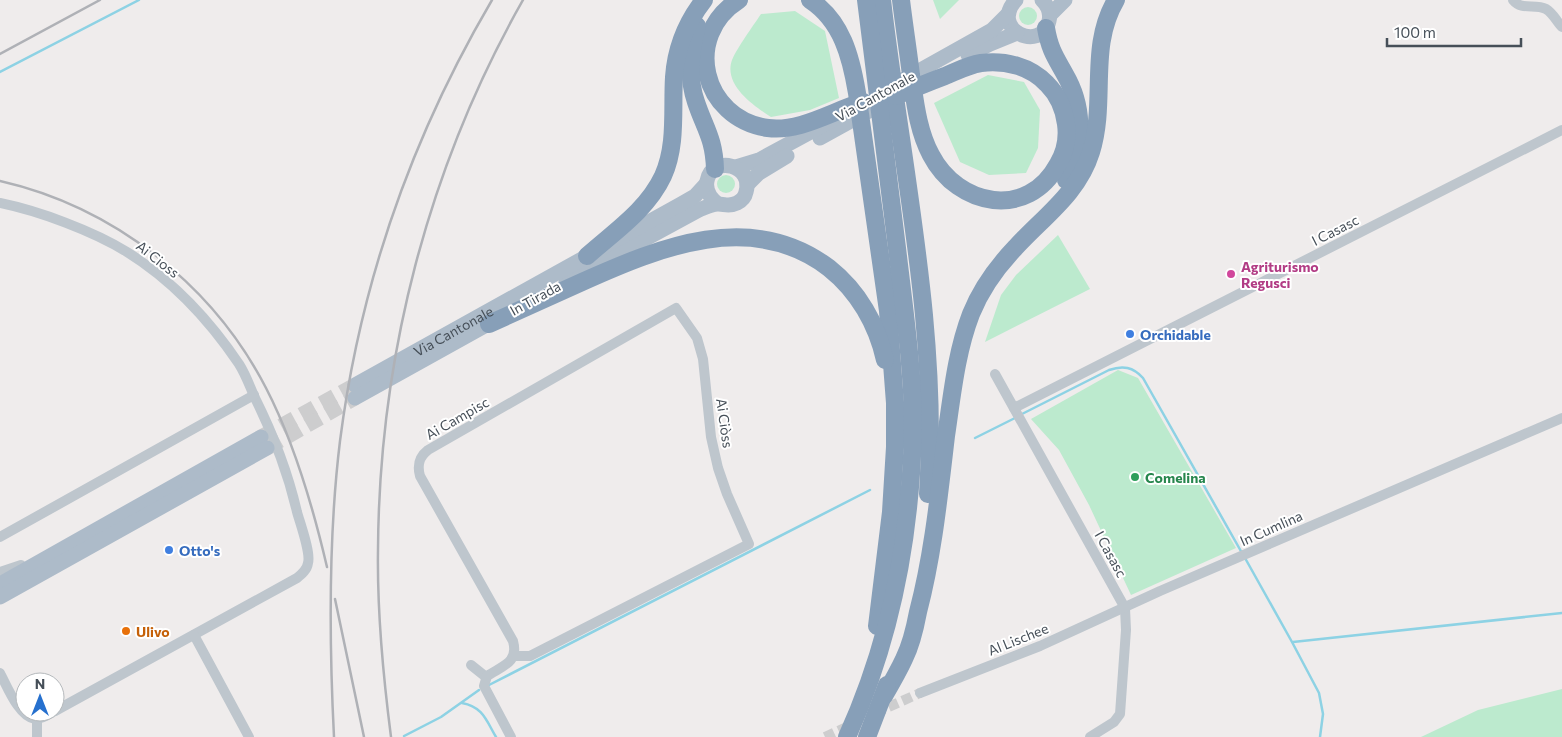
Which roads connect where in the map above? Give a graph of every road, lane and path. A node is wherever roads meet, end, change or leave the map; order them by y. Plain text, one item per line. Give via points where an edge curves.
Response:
1 (706, 0) edge
2 (738, 0) edge
3 (810, 0) edge
4 (866, 0) edge
5 (882, 0) edge
6 (902, 0) edge
7 (1016, 0) edge
8 (1042, 0) edge
9 (1065, 0) edge
10 (1116, 0) edge
11 (1513, 0) edge
12 (1548, 0) edge
13 (1534, 3) edge
14 (1008, 14) junction
15 (1048, 22) junction
16 (1017, 33) junction
17 (925, 77) junction
18 (896, 96) joint
19 (851, 111) junction
20 (1562, 130) edge
21 (736, 167) junction
22 (714, 169) junction
23 (706, 184) junction
24 (748, 185) junction
25 (0, 203) edge
26 (718, 204) junction
27 (1022, 241) junction
28 (587, 256) junction
29 (676, 308) joint
30 (489, 324) junction
31 (995, 374) dead end
32 (355, 392) joint
33 (254, 395) junction
34 (1017, 413) junction
35 (1562, 418) edge
36 (896, 422) junction
37 (0, 538) edge
38 (2, 585) edge
39 (1125, 608) junction
40 (194, 635) junction
41 (513, 656) junction
42 (471, 665) dead end
43 (0, 673) edge
44 (487, 677) junction
45 (866, 690) junction
46 (920, 693) tunnel mouth
47 (884, 696) junction
48 (15, 698) edge
49 (65, 706) edge
50 (37, 722) edge
51 (37, 737) edge
52 (249, 737) edge
53 (511, 737) edge
54 (848, 737) tunnel mouth
55 (867, 737) tunnel mouth
56 (1090, 737) edge

1 - 22 highway via 690,54 690,70 696,101 711,138
1 - 28 highway via 687,26 678,50 672,136 663,176 640,210
2 - 19 highway via 717,21 706,53 710,84 726,108 741,119 770,128 807,123
3 - 36 highway via 835,25 853,69 888,318
4 - 45 highway via 908,338 913,427 910,495 901,561 887,627
5 - 47 highway via 922,294 930,425 928,498 918,572
6 - 17 highway via 919,123 942,173 971,195 999,201 1032,192 1052,173 1064,150 1066,127 1059,100 1040,78 1015,65 986,62
7 - 14 main road, Via Cantonale
8 - 15 main road via 1048,8
9 - 15 main road
10 - 27 highway via 1102,37 1097,128 1088,162 1060,204
11 - 13 street via 1520,6
12 - 13 street via 1562,28 1544,8
14 - 16 main road
14 - 17 main road, Via Cantonale via 992,30
15 - 16 main road via 1035,36
15 - 27 highway via 1048,43 1077,102 1079,143 1065,183
16 - 17 main road, Via Cantonale
17 - 18 highway
17 - 19 main road, Via Cantonale
18 - 19 main road, Via Cantonale
19 - 21 main road, Via Cantonale via 759,160
19 - 24 main road, Via Cantonale via 759,173
20 - 34 street, I Casasc
21 - 22 main road via 724,165
21 - 24 main road via 745,175
22 - 23 main road
23 - 26 main road via 708,194
23 - 28 main road, Via Cantonale via 681,204
24 - 26 main road via 740,202 729,206
25 - 33 street, Ai Cioss via 70,225 127,252 150,269 209,324 239,365
26 - 30 main road, In Tirada via 685,216
27 - 47 highway via 987,283 966,328 953,390 923,594 905,658
28 - 32 main road, Via Cantonale
29 - 41 street, Ai Ciòss via 697,338 703,359 711,437 718,468 749,544 530,656
29 - 41 street, Ai Campisc via 428,450 420,459 420,476 511,636
30 - 32 main road, In Tirada
30 - 36 highway via 624,263 672,247 731,237 777,242 808,254 827,267 861,302 882,348
31 - 34 street, I Casasc
33 - 37 street
33 - 40 street, Ai Cioss via 296,504 309,563 297,578
34 - 39 street, I Casasc
35 - 39 street, In Cumlina
36 - 45 highway via 891,512
38 - 38 main road via 264,443 56,552
39 - 46 street, Al Lischee via 1040,646
39 - 56 street via 1120,714 1114,722
40 - 49 street
40 - 52 street
41 - 44 street via 506,665
42 - 44 street
43 - 48 street
44 - 53 street via 485,690
45 - 54 highway
47 - 55 highway
50 - 51 street

